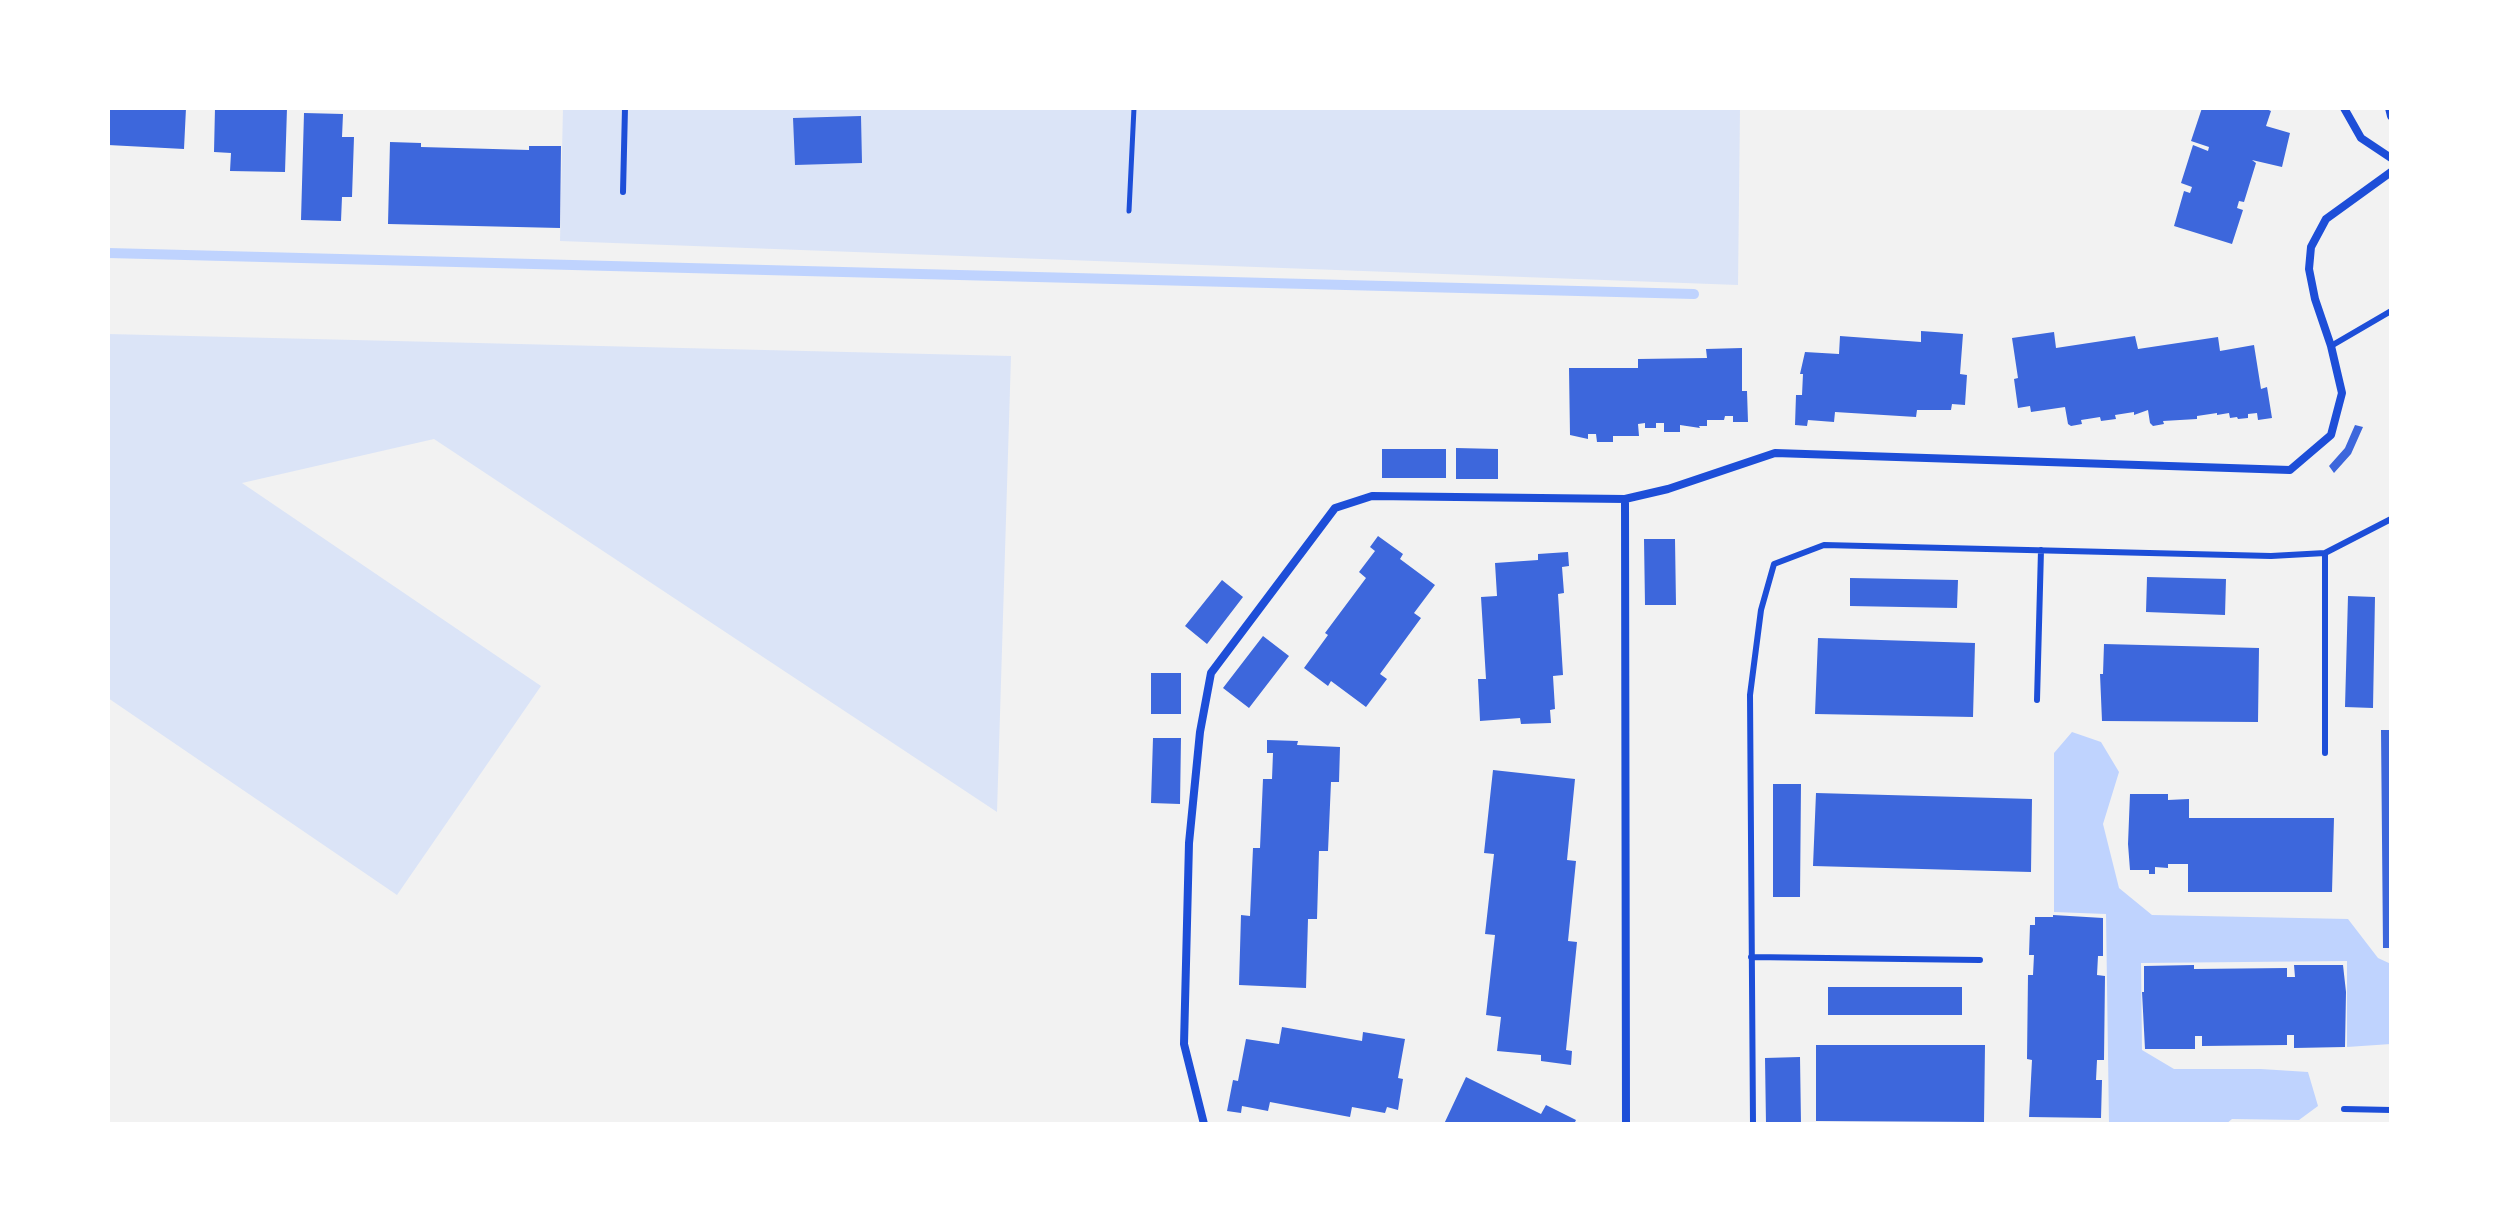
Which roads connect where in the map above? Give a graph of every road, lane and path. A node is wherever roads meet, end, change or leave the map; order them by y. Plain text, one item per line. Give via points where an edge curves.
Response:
1 (625, 108) edge
2 (1134, 108) edge
3 (2344, 108) edge
4 (2389, 108) edge
5 (2391, 116) edge
6 (2391, 158) edge
7 (2391, 172) edge
8 (623, 192) dead end
9 (1129, 211) dead end
10 (2391, 311) edge
11 (2331, 346) junction
12 (1625, 499) junction
13 (2391, 519) edge
14 (2041, 550) junction
15 (2325, 553) junction
16 (2037, 700) dead end
17 (2325, 753) dead end
18 (1751, 957) junction
19 (1980, 960) dead end
20 (2344, 1109) dead end
21 (2391, 1110) edge
22 (1204, 1124) edge
23 (1626, 1124) edge
24 (1753, 1124) edge

1 - 8 lane
2 - 9 path
3 - 6 street via 2361,138
4 - 5 street
7 - 11 street via 2326,219 2311,247 2315,299
10 - 11 lane
11 - 12 street via 2342,393 2331,435 2290,470 1775,453
12 - 22 street via 1372,496 1335,508 1211,673 1189,843 1184,1044
12 - 23 street
13 - 15 lane
14 - 15 lane
14 - 16 lane
14 - 18 lane via 1824,545 1774,564 1761,610 1750,695
15 - 17 lane
18 - 19 lane
18 - 24 lane
20 - 21 lane

